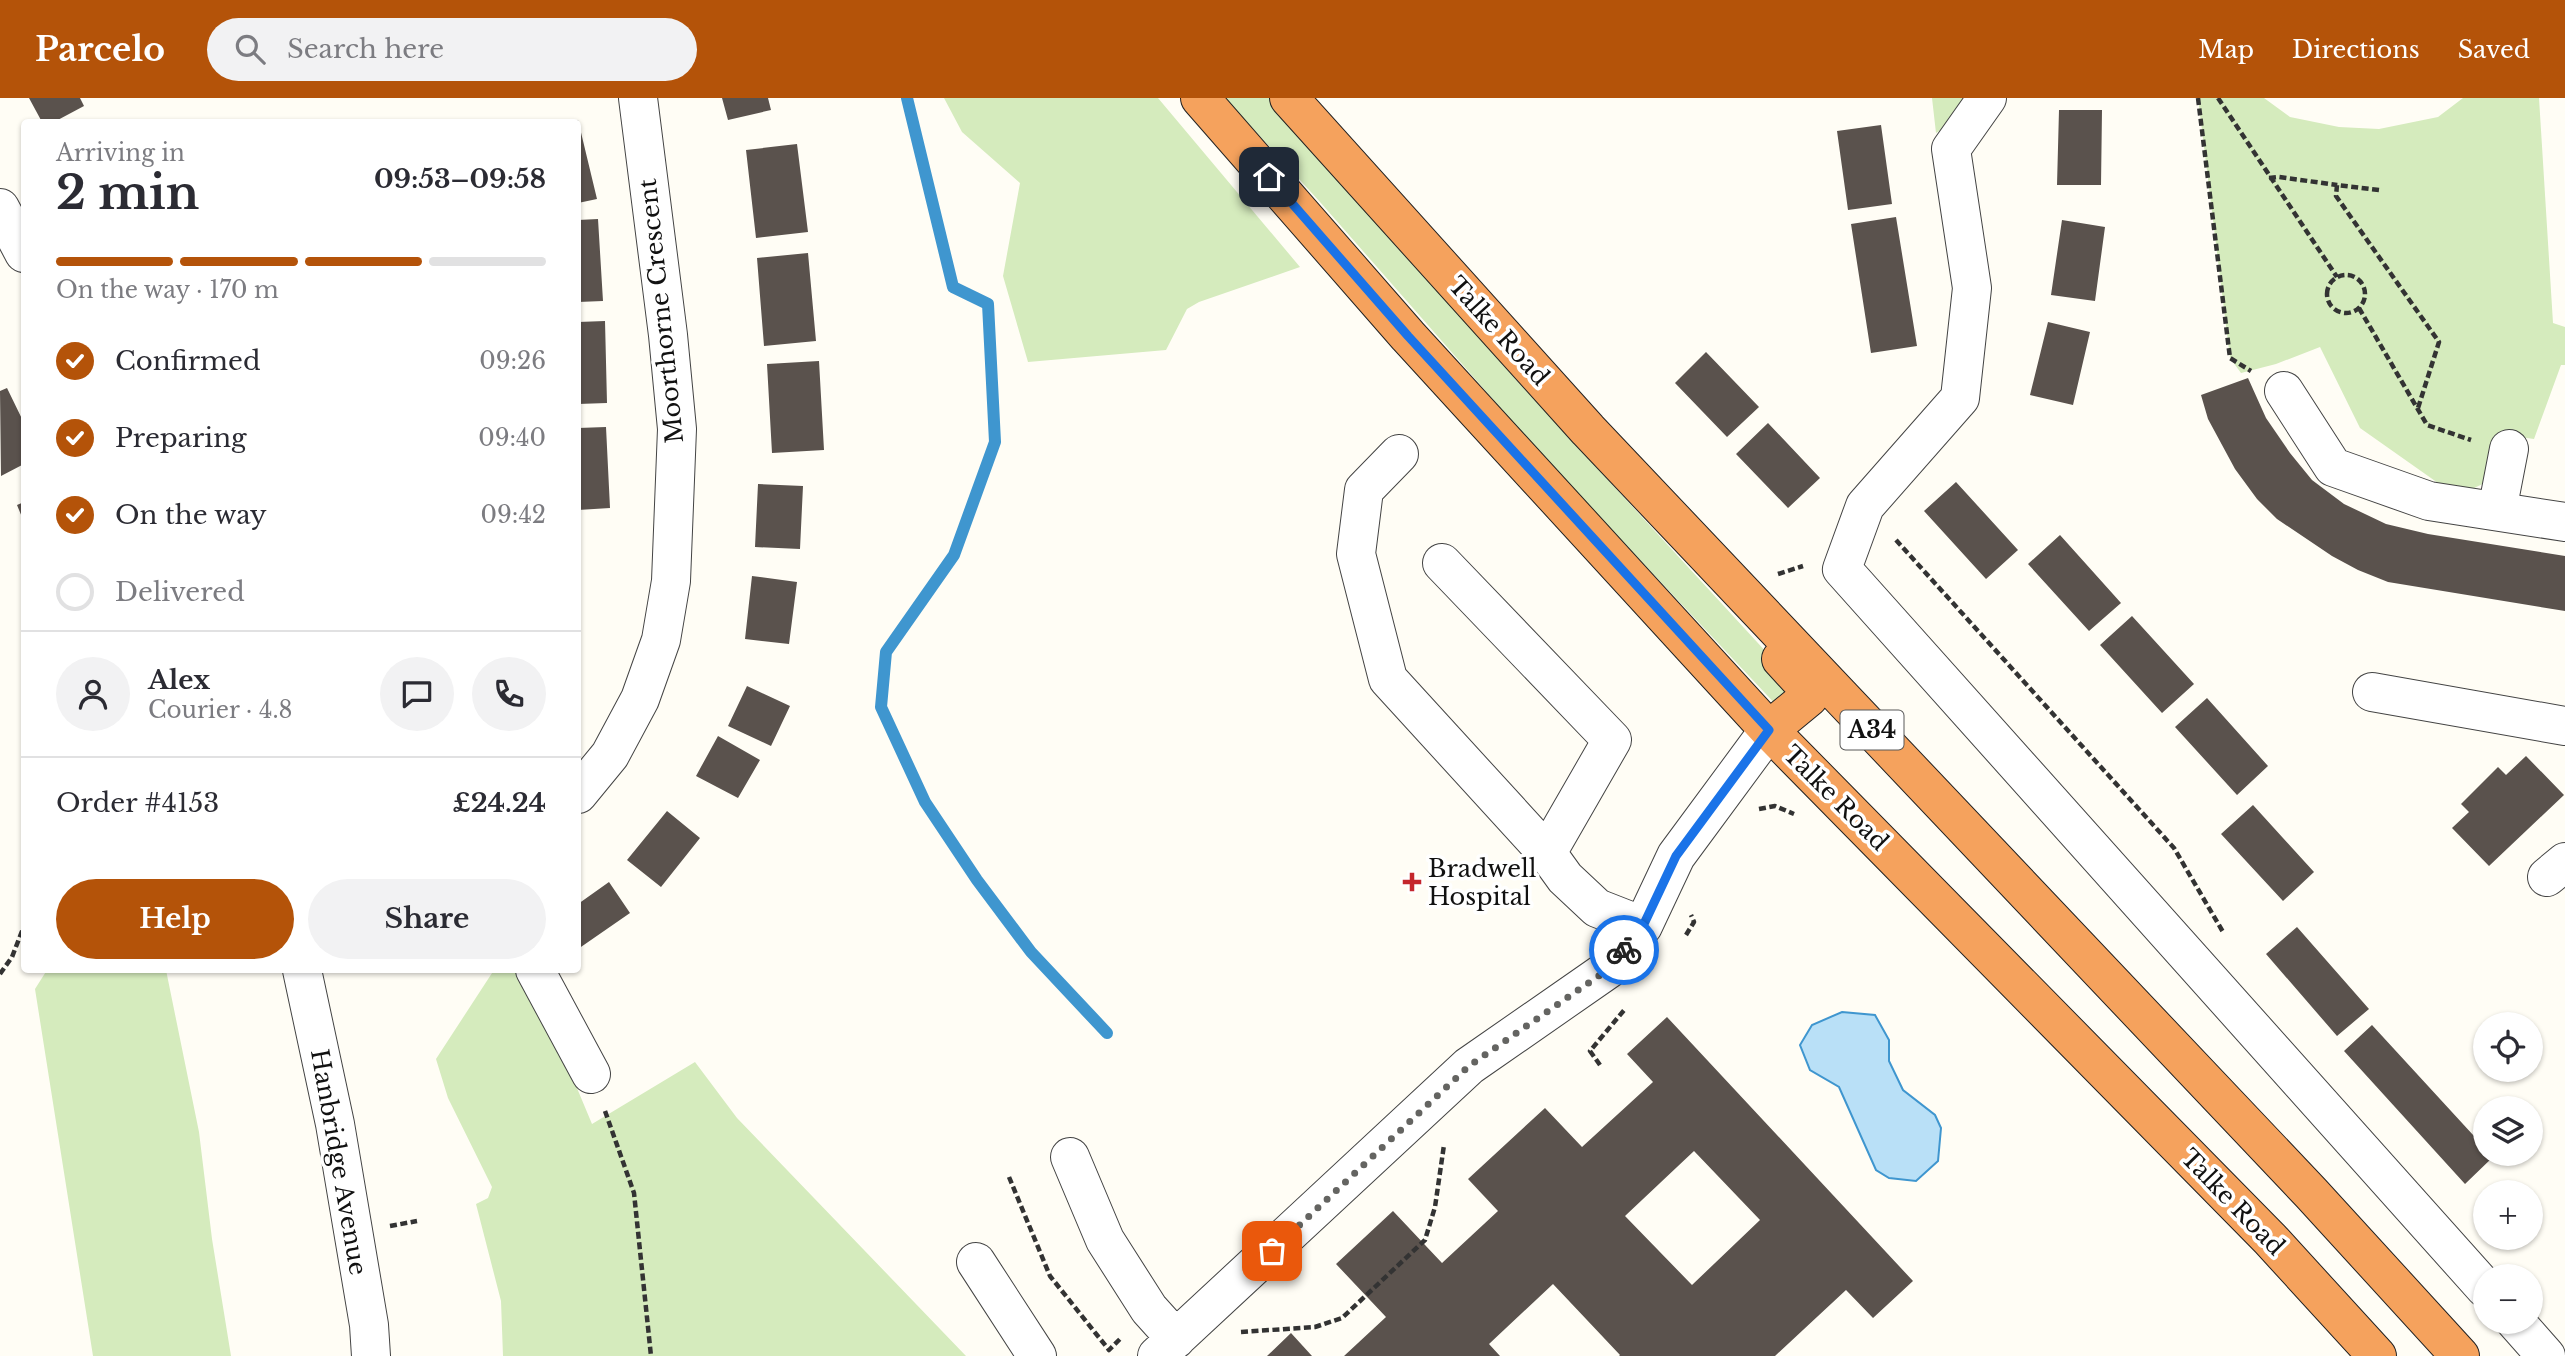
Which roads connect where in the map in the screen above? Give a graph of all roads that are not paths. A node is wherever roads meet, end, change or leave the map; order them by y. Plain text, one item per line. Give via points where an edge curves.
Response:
1 (638, 98) edge
2 (1200, 98) edge
3 (1289, 98) edge
4 (1987, 98) edge
5 (0, 208) edge
6 (21, 247) edge
7 (2284, 391) road end
8 (1588, 430) junction
9 (2509, 449) road end
10 (1399, 454) dead end
11 (2497, 511) junction
12 (2565, 522) edge
13 (1442, 564) dead end
14 (2372, 692) dead end
15 (2565, 726) edge
16 (1769, 730) junction
17 (581, 790) edge
18 (1547, 853) junction
19 (1643, 926) junction
20 (303, 973) edge
21 (537, 973) edge
22 (591, 1073) road end
23 (1070, 1157) dead end
24 (976, 1262) dead end
25 (2473, 1275) edge
26 (2527, 1334) edge
27 (1167, 1348) edge
28 (371, 1356) edge
29 (1037, 1356) edge
30 (2377, 1356) edge
31 (2460, 1356) edge
32 (2546, 1356) edge

1 - 17 street, Moorthorne Crescent via 677,429 671,581 662,640 640,699 610,755
2 - 16 highway, Talke Road via 1408,336
3 - 8 highway, Talke Road / A34
4 - 25 street via 1951,149 1972,288 1960,398 1865,506 1842,569
5 - 6 street
7 - 11 street via 2333,467 2429,500
8 - 16 highway via 1807,689 1807,700
8 - 31 highway, Talke Road / A34
9 - 11 street
10 - 18 street via 1364,490 1356,554 1388,679
11 - 12 street
13 - 18 street via 1612,740
14 - 15 street
16 - 19 street via 1676,856
16 - 30 highway, Talke Road via 2270,1239
18 - 19 street via 1597,908
19 - 27 street via 1610,968 1469,1066
20 - 28 street, Hanbridge Avenue via 335,1124
21 - 22 street
23 - 27 street via 1105,1240 1149,1309
24 - 29 street
26 - 32 street

